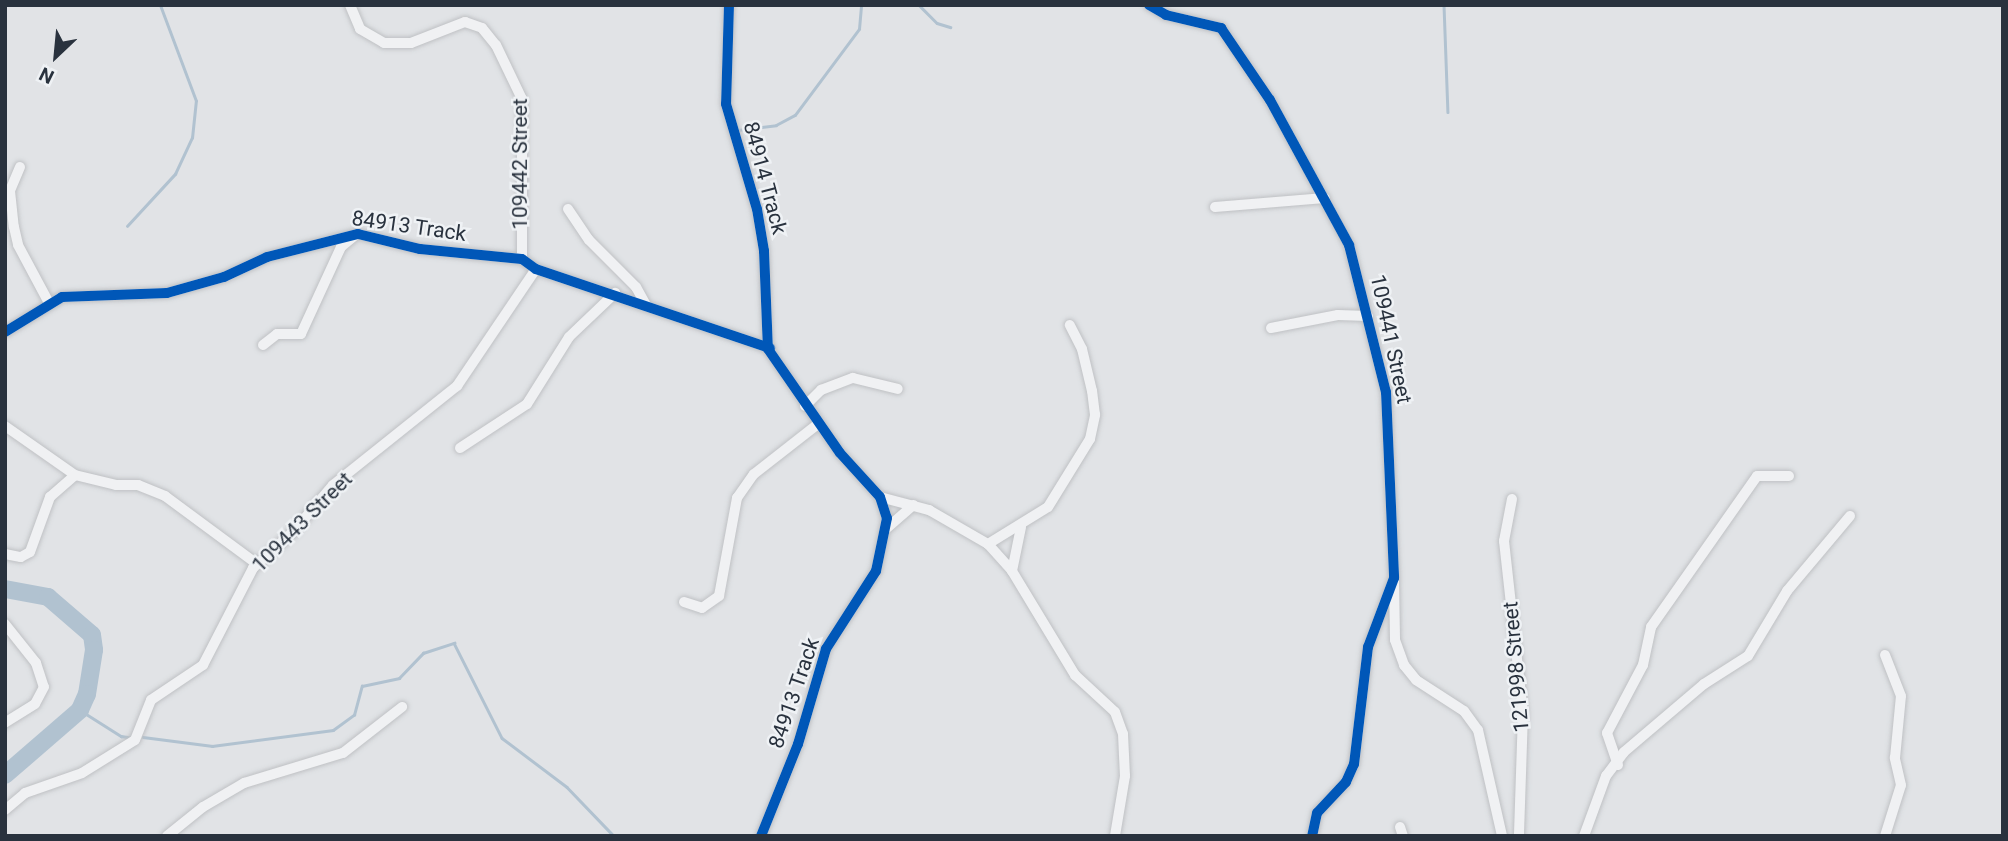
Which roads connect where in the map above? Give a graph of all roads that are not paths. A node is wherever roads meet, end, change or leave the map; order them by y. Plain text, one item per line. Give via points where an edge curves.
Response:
1 (350, 5) edge
2 (729, 5) edge
3 (1149, 5) edge
4 (20, 167) dead end
5 (1325, 198) junction
6 (1215, 207) dead end
7 (568, 209) dead end
8 (367, 236) junction
9 (522, 259) junction
10 (536, 269) junction
11 (615, 293) junction
12 (49, 303) junction
13 (646, 305) junction
14 (1368, 316) junction
15 (1070, 325) dead end
16 (1271, 328) dead end
17 (5, 332) edge
18 (263, 345) dead end
19 (771, 353) junction
20 (898, 389) dead end
21 (804, 406) junction
22 (818, 424) junction
23 (5, 426) edge
24 (460, 448) dead end
25 (75, 475) junction
26 (1788, 476) dead end
27 (880, 497) junction
28 (1512, 499) dead end
29 (913, 505) junction
30 (1850, 516) dead end
31 (1021, 527) junction
32 (887, 528) junction
33 (988, 544) junction
34 (5, 554) edge
35 (257, 564) junction
36 (1012, 571) junction
37 (1394, 578) junction
38 (684, 602) dead end
39 (5, 624) edge
40 (1885, 655) dead end
41 (402, 707) dead end
42 (5, 723) edge
43 (1618, 765) junction
44 (5, 810) edge
45 (167, 836) edge
46 (761, 836) edge
47 (1115, 836) edge
48 (1312, 836) edge
49 (1502, 836) edge
50 (1518, 836) edge
51 (1584, 836) edge
52 (1885, 836) edge

1 - 9 street, 109442 Street via 360,29 384,43 411,43 465,22 482,28 496,45 522,99
2 - 19 street, 84914 Track via 726,104 757,209 764,251 764,321
3 - 5 street, 109441 Street via 1174,18 1214,23 1228,34
4 - 12 street via 10,191 18,245
5 - 6 street
5 - 14 street, 109441 Street via 1349,245
7 - 13 street via 589,240 636,287
8 - 9 street, 84913 Track via 420,249
8 - 12 street, 84913 Track via 338,236 167,293 73,294
8 - 18 street via 352,236 341,247 301,334 277,334
9 - 10 street, 84913 Track
10 - 11 street, 84913 Track
10 - 35 street, 109443 Street via 457,386 333,485 294,531
11 - 13 street, 84913 Track
11 - 24 street via 569,337 527,404
12 - 17 street, 84913 Track
13 - 19 street, 84913 Track
14 - 16 street via 1338,315
14 - 37 street, 109441 Street via 1389,418
15 - 31 street via 1087,366 1092,430 1053,500
19 - 21 street, 84913 Track
20 - 21 street via 853,378 835,382
21 - 22 street, 84913 Track
22 - 27 street, 84913 Track
22 - 38 street via 754,474 737,498 719,596 702,608
23 - 25 street
25 - 34 street via 50,497 30,552 21,557
25 - 35 street via 151,489 181,505
26 - 43 street via 1757,476 1651,627 1643,665 1607,733
27 - 29 street
27 - 32 street, 84913 Track
28 - 50 street, 121998 Street via 1504,541 1523,712
29 - 32 street
29 - 33 street
30 - 43 street via 1787,591 1748,656 1688,696 1624,752
31 - 33 street
31 - 36 street
32 - 46 street, 84913 Track via 876,571 820,665 798,744
33 - 36 street
35 - 44 street, 109443 Street via 204,665 151,700 138,735 128,747 82,773 24,793
36 - 47 street via 1065,661 1120,720 1125,775
37 - 48 street, 109441 Street via 1368,647 1354,764 1346,782 1317,813
37 - 49 street via 1394,622 1401,658 1416,680 1454,702 1478,730
39 - 42 street via 36,663 44,687 35,704
40 - 52 street via 1901,696 1895,758 1901,785
41 - 45 street via 342,752 244,783
43 - 51 street via 1606,776

